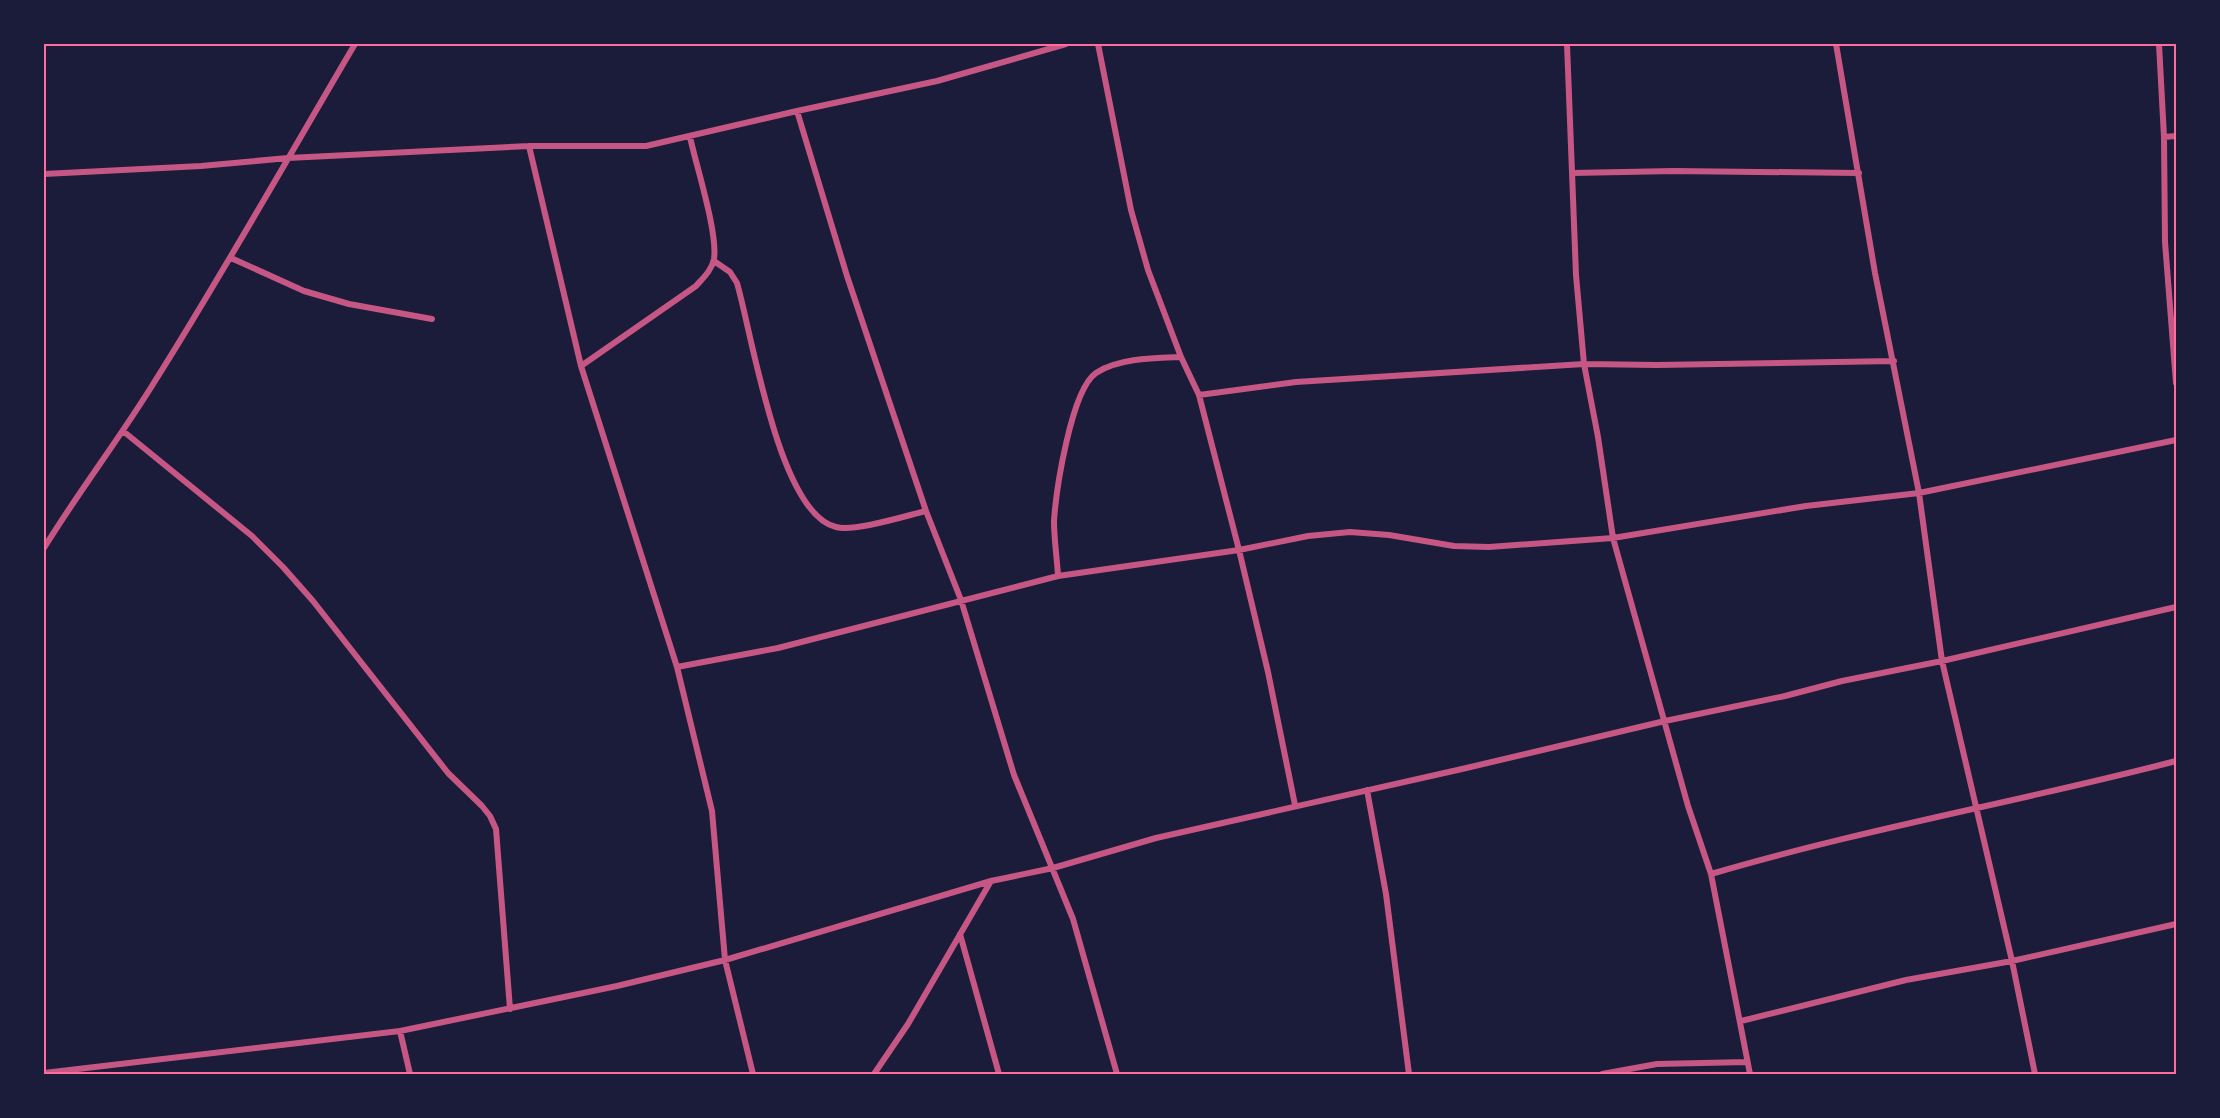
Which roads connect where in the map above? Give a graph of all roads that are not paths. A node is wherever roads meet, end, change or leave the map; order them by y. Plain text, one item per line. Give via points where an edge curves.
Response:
1 (356, 44) edge
2 (1065, 44) edge
3 (1098, 44) edge
4 (1566, 44) edge
5 (1836, 44) edge
6 (2159, 44) edge
7 (797, 111) junction
8 (2176, 136) edge
9 (690, 137) junction
10 (2164, 137) junction
11 (529, 146) junction
12 (288, 158) junction
13 (1572, 173) junction
14 (1859, 173) junction
15 (44, 174) edge
16 (231, 258) junction
17 (714, 261) junction
18 (432, 319) dead end
19 (1181, 357) junction
20 (1894, 362) junction
21 (1584, 364) junction
22 (580, 366) junction
23 (2176, 383) edge
24 (1199, 395) junction
25 (123, 431) junction
26 (2176, 440) edge
27 (1919, 493) junction
28 (926, 511) junction
29 (1613, 538) junction
30 (44, 548) edge
31 (1239, 550) junction
32 (1058, 576) junction
33 (961, 600) junction
34 (2176, 607) edge
35 (1941, 661) junction
36 (677, 667) junction
37 (1665, 721) junction
38 (2176, 761) edge
39 (1367, 790) junction
40 (1295, 805) junction
41 (1976, 808) junction
42 (1053, 868) junction
43 (1711, 874) junction
44 (991, 881) junction
45 (2176, 924) edge
46 (960, 934) junction
47 (725, 960) junction
48 (2012, 961) junction
49 (510, 1010) junction
50 (1741, 1021) junction
51 (400, 1031) junction
52 (1747, 1062) junction
53 (44, 1073) edge
54 (410, 1074) edge
55 (753, 1074) edge
56 (874, 1074) edge
57 (999, 1074) edge
58 (1117, 1074) edge
59 (1409, 1074) edge
60 (1602, 1074) edge
61 (1750, 1074) edge
62 (2036, 1074) edge

1 - 12 street
2 - 7 street via 938,81
3 - 19 street via 1131,210 1148,270
4 - 13 street
5 - 14 street
6 - 10 street
7 - 9 street
7 - 28 street via 847,276
8 - 10 street
9 - 11 street via 646,146
9 - 17 street
10 - 23 street via 2165,242
11 - 12 street
11 - 22 street
12 - 15 street
12 - 16 street
13 - 14 street
13 - 21 street
14 - 20 street
16 - 18 street via 304,291
16 - 25 street
17 - 22 street via 696,286
17 - 28 street via 730,272 737,283 769,413 787,468 810,509 836,528
19 - 24 street
19 - 32 street via 1145,358 1119,364 1095,373 1082,391 1060,473 1054,522
20 - 21 street
20 - 27 street
21 - 24 street via 1296,382
21 - 29 street
22 - 36 street
24 - 31 street
25 - 30 street
25 - 49 street via 252,536 283,567 448,773 490,816 496,830
26 - 27 street
27 - 29 street via 1806,506
27 - 35 street
28 - 33 street
29 - 31 street via 1489,547 1350,532
29 - 37 street
31 - 32 street
31 - 40 street
32 - 33 street
33 - 36 street via 778,648
33 - 42 street via 1014,775
34 - 35 street
35 - 37 street
35 - 41 street
36 - 47 street via 712,811
37 - 39 street
37 - 43 street
38 - 41 street
39 - 40 street
39 - 59 street via 1386,894
40 - 42 street via 1156,838
41 - 43 street
41 - 48 street
42 - 44 street
42 - 58 street via 1073,919
43 - 50 street
44 - 46 street
44 - 47 street
45 - 48 street
46 - 56 street
46 - 57 street
47 - 49 street
47 - 55 street
48 - 50 street via 1906,980
48 - 62 street
49 - 51 street
50 - 52 street
51 - 53 street
51 - 54 street
52 - 60 street via 1657,1064
52 - 61 street

